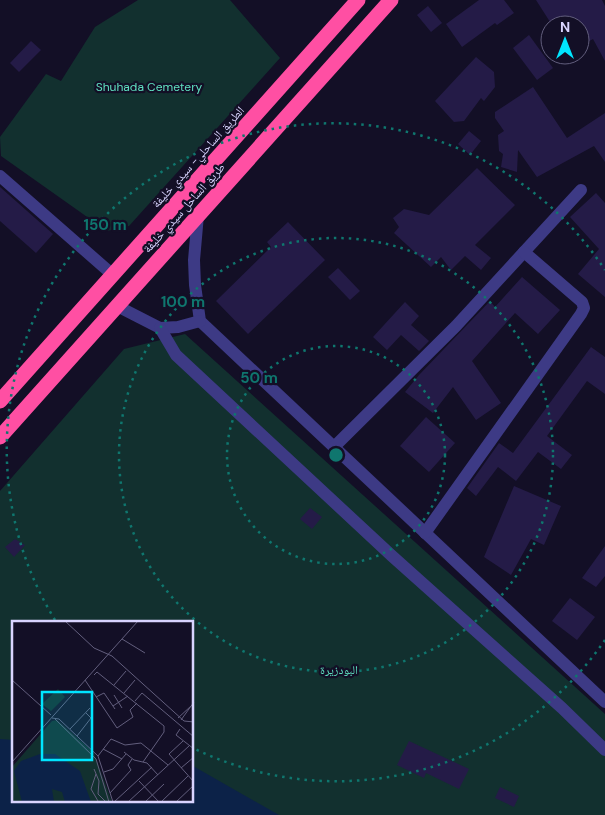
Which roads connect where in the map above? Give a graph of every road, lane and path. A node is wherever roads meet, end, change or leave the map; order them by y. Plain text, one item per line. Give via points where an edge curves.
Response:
1 (358, 0) edge
2 (391, 0) edge
3 (0, 176) edge
4 (581, 190) dead end
5 (198, 215) junction
6 (524, 252) junction
7 (113, 275) junction
8 (117, 306) junction
9 (200, 320) junction
10 (160, 328) junction
11 (0, 401) edge
12 (0, 437) edge
13 (334, 447) junction
14 (425, 533) junction
15 (605, 702) edge
16 (605, 750) edge

1 - 7 highway, الطريق الساحلي- سيدي خليفة
2 - 5 highway, طريق الساحل سيدي خليفة
3 - 7 street
4 - 6 street
5 - 8 highway, طريق الساحل سيدي خليفة
5 - 9 street via 194,260
6 - 13 street via 456,326
6 - 14 street via 582,302 584,308
7 - 11 highway, الطريق الساحلي- سيدي خليفة
8 - 10 street
8 - 12 highway, طريق الساحل سيدي خليفة
9 - 10 street via 178,327
9 - 13 street
10 - 16 street via 176,356
13 - 14 street
14 - 15 street

